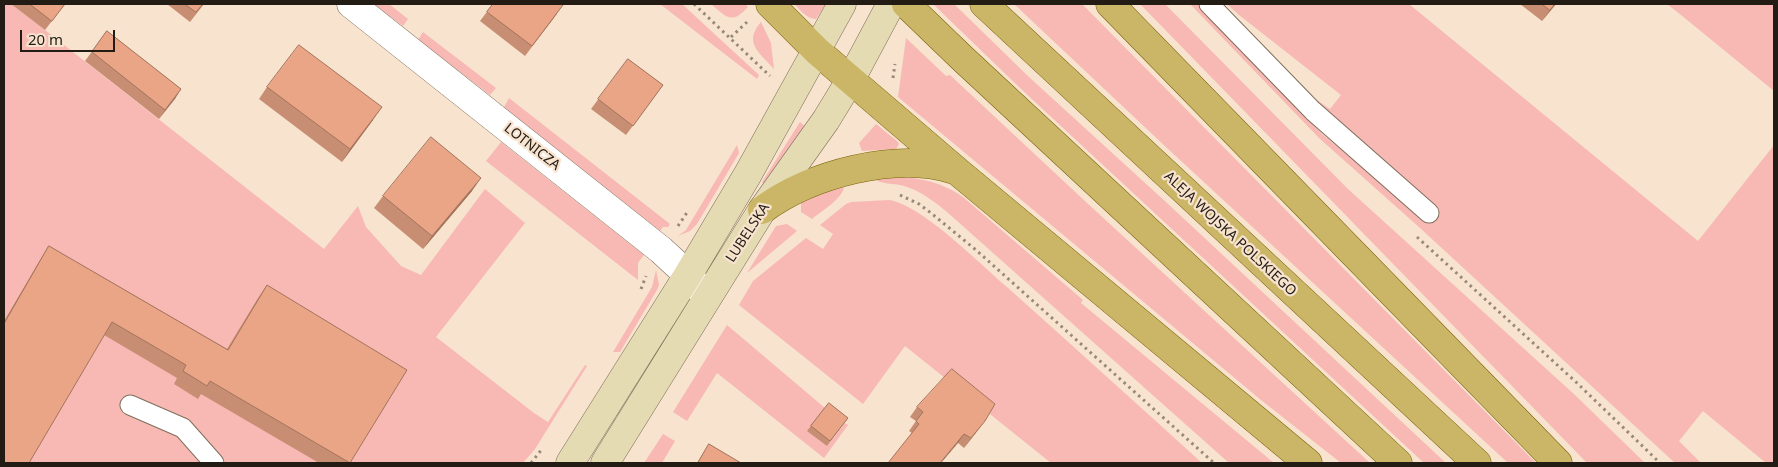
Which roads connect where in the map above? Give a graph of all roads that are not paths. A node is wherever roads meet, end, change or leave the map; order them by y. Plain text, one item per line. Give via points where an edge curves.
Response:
1 (351, 4) edge
2 (842, 4) edge
3 (984, 4) edge
4 (1110, 4) edge
5 (1209, 4) edge
6 (894, 8) edge
7 (760, 12) edge
8 (818, 51) junction
9 (851, 79) junction
10 (957, 171) junction
11 (762, 210) junction
12 (1429, 213) dead end
13 (688, 275) junction
14 (707, 297) junction
15 (130, 404) dead end
16 (214, 463) edge
17 (570, 463) edge
18 (605, 463) edge
19 (1308, 463) edge
20 (1398, 463) edge
21 (1477, 463) edge
22 (1558, 463) edge

1 - 13 street, LOTNICZA via 661,250
2 - 8 street
3 - 21 main road, ALEJA WOJSKA POLSKIEGO
4 - 22 main road
5 - 12 lane via 1313,111
6 - 9 street, LUBELSKA
6 - 20 main road via 962,58
7 - 8 main road
8 - 9 main road
8 - 13 street
9 - 10 main road
9 - 11 street, LUBELSKA via 821,128
10 - 11 main road via 938,164 917,162 857,168 792,192
10 - 19 main road
11 - 14 street, LUBELSKA
13 - 14 street, LOTNICZA
13 - 17 street
14 - 18 street, LUBELSKA
15 - 16 lane via 182,428

